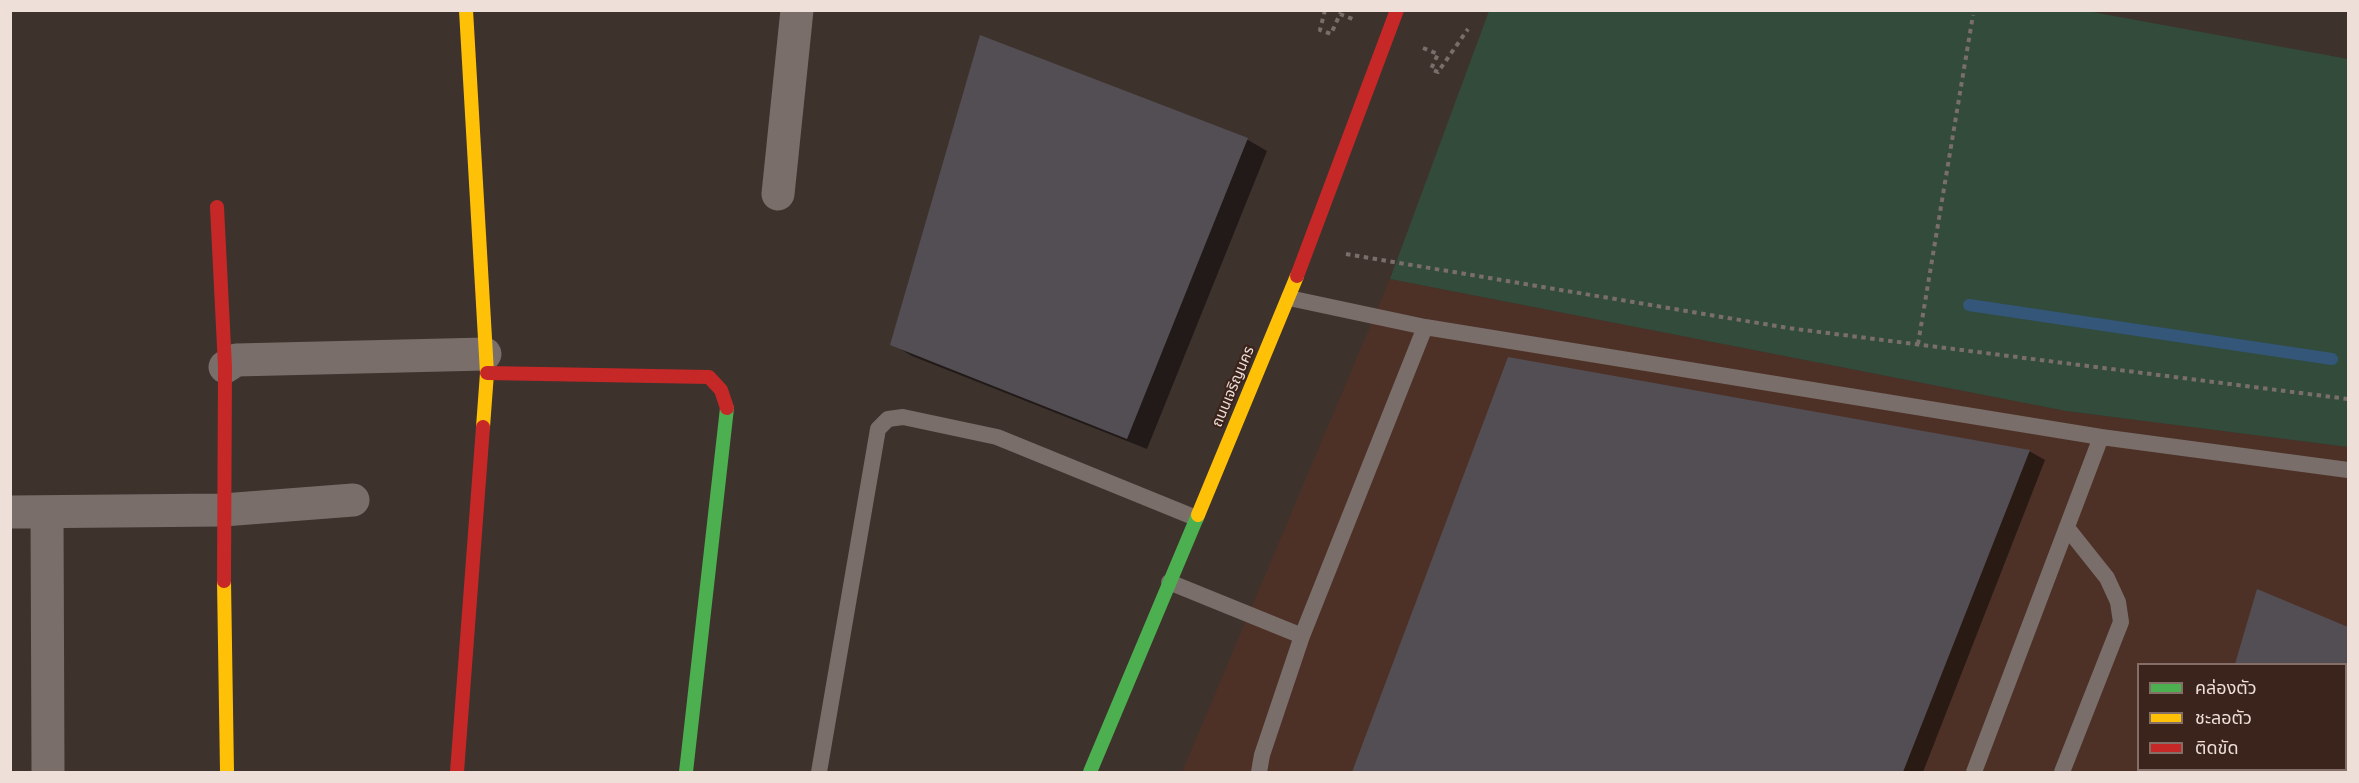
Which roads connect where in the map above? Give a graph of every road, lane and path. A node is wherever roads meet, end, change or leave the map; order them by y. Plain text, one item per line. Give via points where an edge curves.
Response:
1 (466, 10) edge
2 (797, 10) edge
3 (1325, 10) edge
4 (1396, 10) edge
5 (1340, 14) dead end
6 (1972, 15) dead end
7 (1468, 29) dead end
8 (1438, 54) dead end
9 (778, 194) dead end
10 (217, 207) dead end
11 (1308, 247) junction
12 (1289, 298) junction
13 (1425, 327) junction
14 (1918, 345) junction
15 (486, 364) junction
16 (225, 367) junction
17 (2349, 399) edge
18 (2101, 437) junction
19 (2349, 470) edge
20 (352, 500) dead end
21 (223, 510) junction
22 (10, 512) edge
23 (47, 512) junction
24 (1196, 518) junction
25 (2068, 529) junction
26 (1169, 582) junction
27 (1302, 636) junction
28 (48, 772) edge
29 (227, 772) edge
30 (457, 772) edge
31 (686, 772) edge
32 (819, 772) edge
33 (1090, 772) edge
34 (1259, 772) edge
35 (1974, 772) edge
36 (2062, 772) edge

1 - 15 street
2 - 9 street
3 - 5 path via 1320,30 1331,34
4 - 11 street, ถนนเจริญนคร
6 - 14 path
7 - 8 path via 1438,72 1431,69
10 - 16 street
11 - 12 street, ถนนเจริญนคร
11 - 14 path via 1788,328
12 - 13 lane
12 - 24 street, ถนนเจริญนคร
13 - 18 lane
13 - 27 lane
14 - 17 path
15 - 16 street via 236,360
15 - 30 street
15 - 31 street via 709,378 721,390 727,408
16 - 21 street
18 - 19 lane
18 - 25 lane
20 - 21 street
21 - 23 street
21 - 29 street
22 - 23 street
23 - 28 street
24 - 26 street, ถนนเจริญนคร
24 - 32 lane via 997,437 903,417 888,419 878,429
25 - 35 lane
25 - 36 lane via 2107,578 2118,602 2121,622
26 - 27 lane
26 - 33 street, ถนนเจริญนคร
27 - 34 lane

